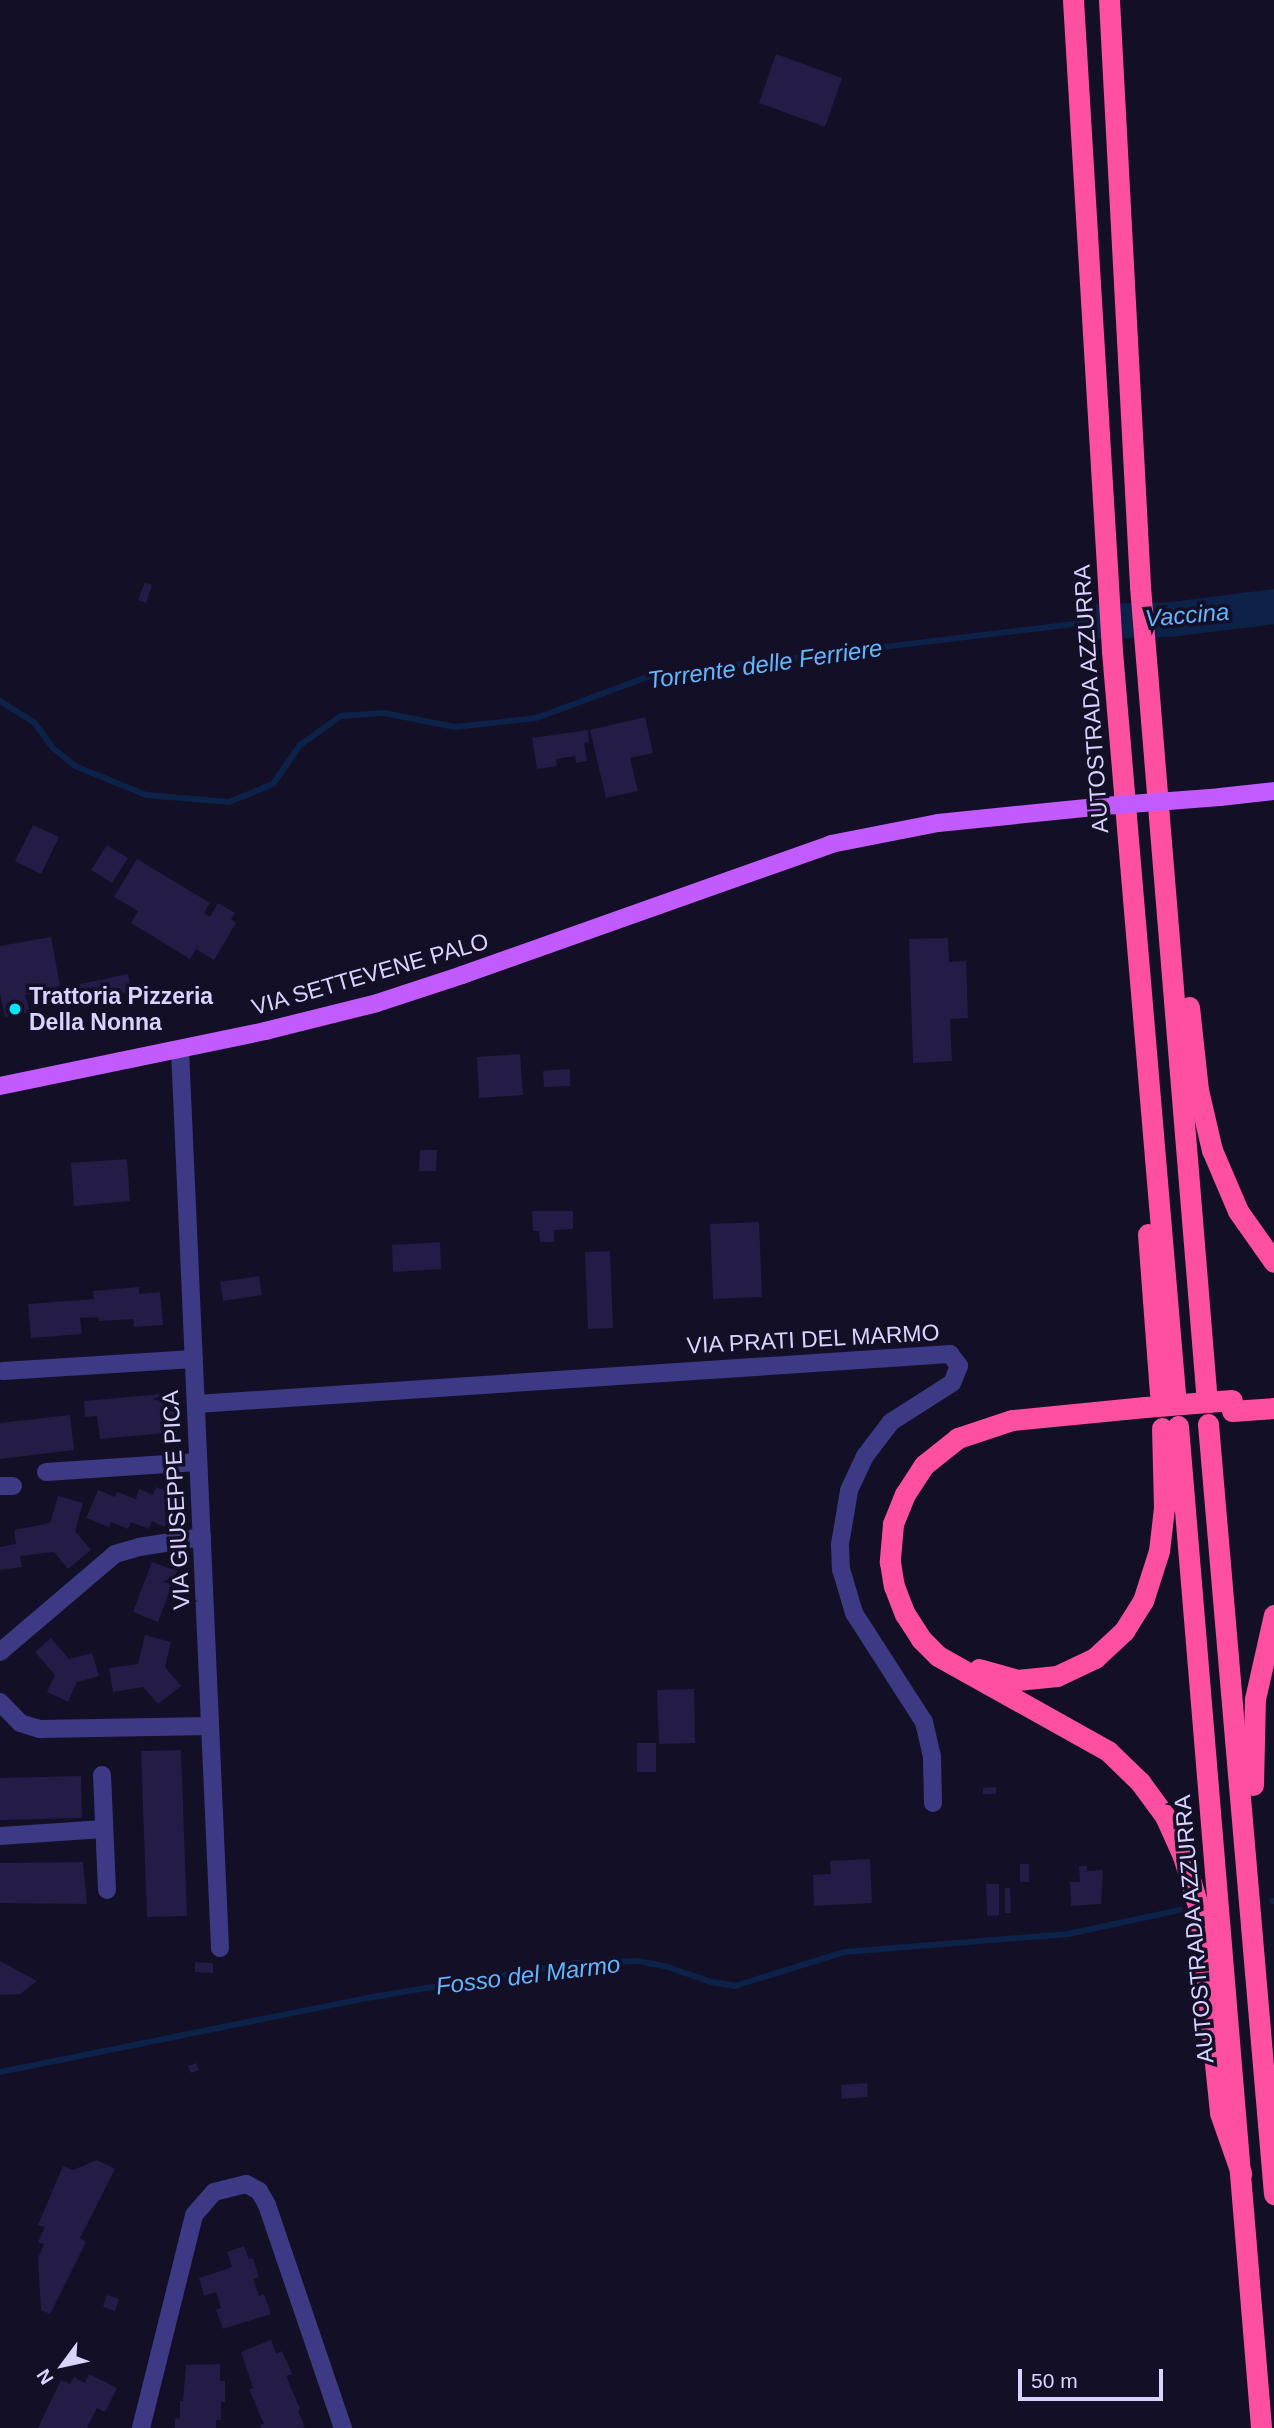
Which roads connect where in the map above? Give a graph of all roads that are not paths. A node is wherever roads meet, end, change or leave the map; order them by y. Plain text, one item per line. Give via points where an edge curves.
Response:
1 (1073, 0) edge
2 (1109, 0) edge
3 (1274, 791) edge
4 (1163, 844) junction
5 (180, 1050) junction
6 (0, 1086) edge
7 (1274, 1262) edge
8 (194, 1359) junction
9 (3, 1371) dead end
10 (1206, 1391) dead end
11 (1274, 1397) edge
12 (1160, 1398) junction
13 (196, 1404) junction
14 (1232, 1406) junction
15 (1274, 1408) edge
16 (1208, 1424) dead end
17 (198, 1462) junction
18 (46, 1472) dead end
19 (202, 1537) junction
20 (1274, 1615) edge
21 (0, 1652) edge
22 (0, 1702) edge
23 (210, 1726) junction
24 (102, 1775) dead end
25 (933, 1803) dead end
26 (104, 1829) junction
27 (0, 1836) edge
28 (1254, 1885) junction
29 (107, 1890) dead end
30 (1257, 1917) junction
31 (1211, 1922) junction
32 (220, 1948) dead end
33 (1274, 2077) edge
34 (1273, 2176) edge
35 (141, 2428) edge
36 (343, 2428) edge
37 (1261, 2428) edge

1 - 12 highway, AUTOSTRADA AZZURRA via 1112,651 1139,967 1137,1062
2 - 4 highway via 1140,586
3 - 5 main road, VIA SETTEVENE PALO, bridge via 938,823 831,844 377,1003
4 - 7 highway via 1181,925 1203,1115 1231,1198
4 - 10 highway
5 - 6 main road, VIA SETTEVENE PALO
5 - 8 street, VIA GIUSEPPE PICA
8 - 9 street
8 - 13 street, VIA GIUSEPPE PICA
11 - 14 highway
12 - 14 highway, bridge
12 - 31 highway via 1012,1420 958,1438 924,1465 905,1494 893,1524 890,1562 905,1614 938,1656 1074,1730 1131,1771 1165,1816 1196,1897
13 - 17 street, VIA GIUSEPPE PICA
13 - 25 street, VIA PRATI DEL MARMO via 950,1354 959,1366 952,1383 891,1422 864,1456 849,1491 840,1544 841,1569 854,1614 925,1722
14 - 15 highway
14 - 31 highway, AUTOSTRADA AZZURRA via 1037,1426 989,1436 954,1453 927,1478 904,1521 902,1571 908,1599 920,1622 950,1652 1002,1677 1034,1680 1077,1668 1119,1638 1143,1601 1159,1551 1170,1427 1218,1893
16 - 28 highway
17 - 18 street
17 - 19 street, VIA GIUSEPPE PICA
19 - 21 street via 115,1554
19 - 23 street, VIA GIUSEPPE PICA
20 - 28 highway via 1258,1679 1252,1737
22 - 23 street via 20,1723 40,1729
23 - 32 street, VIA GIUSEPPE PICA
24 - 26 street
26 - 27 street
26 - 29 street
28 - 30 highway
30 - 33 highway
30 - 34 highway
31 - 37 highway via 1220,2113 1241,2173
35 - 36 street via 194,2215 214,2192 246,2184 259,2191 267,2205

